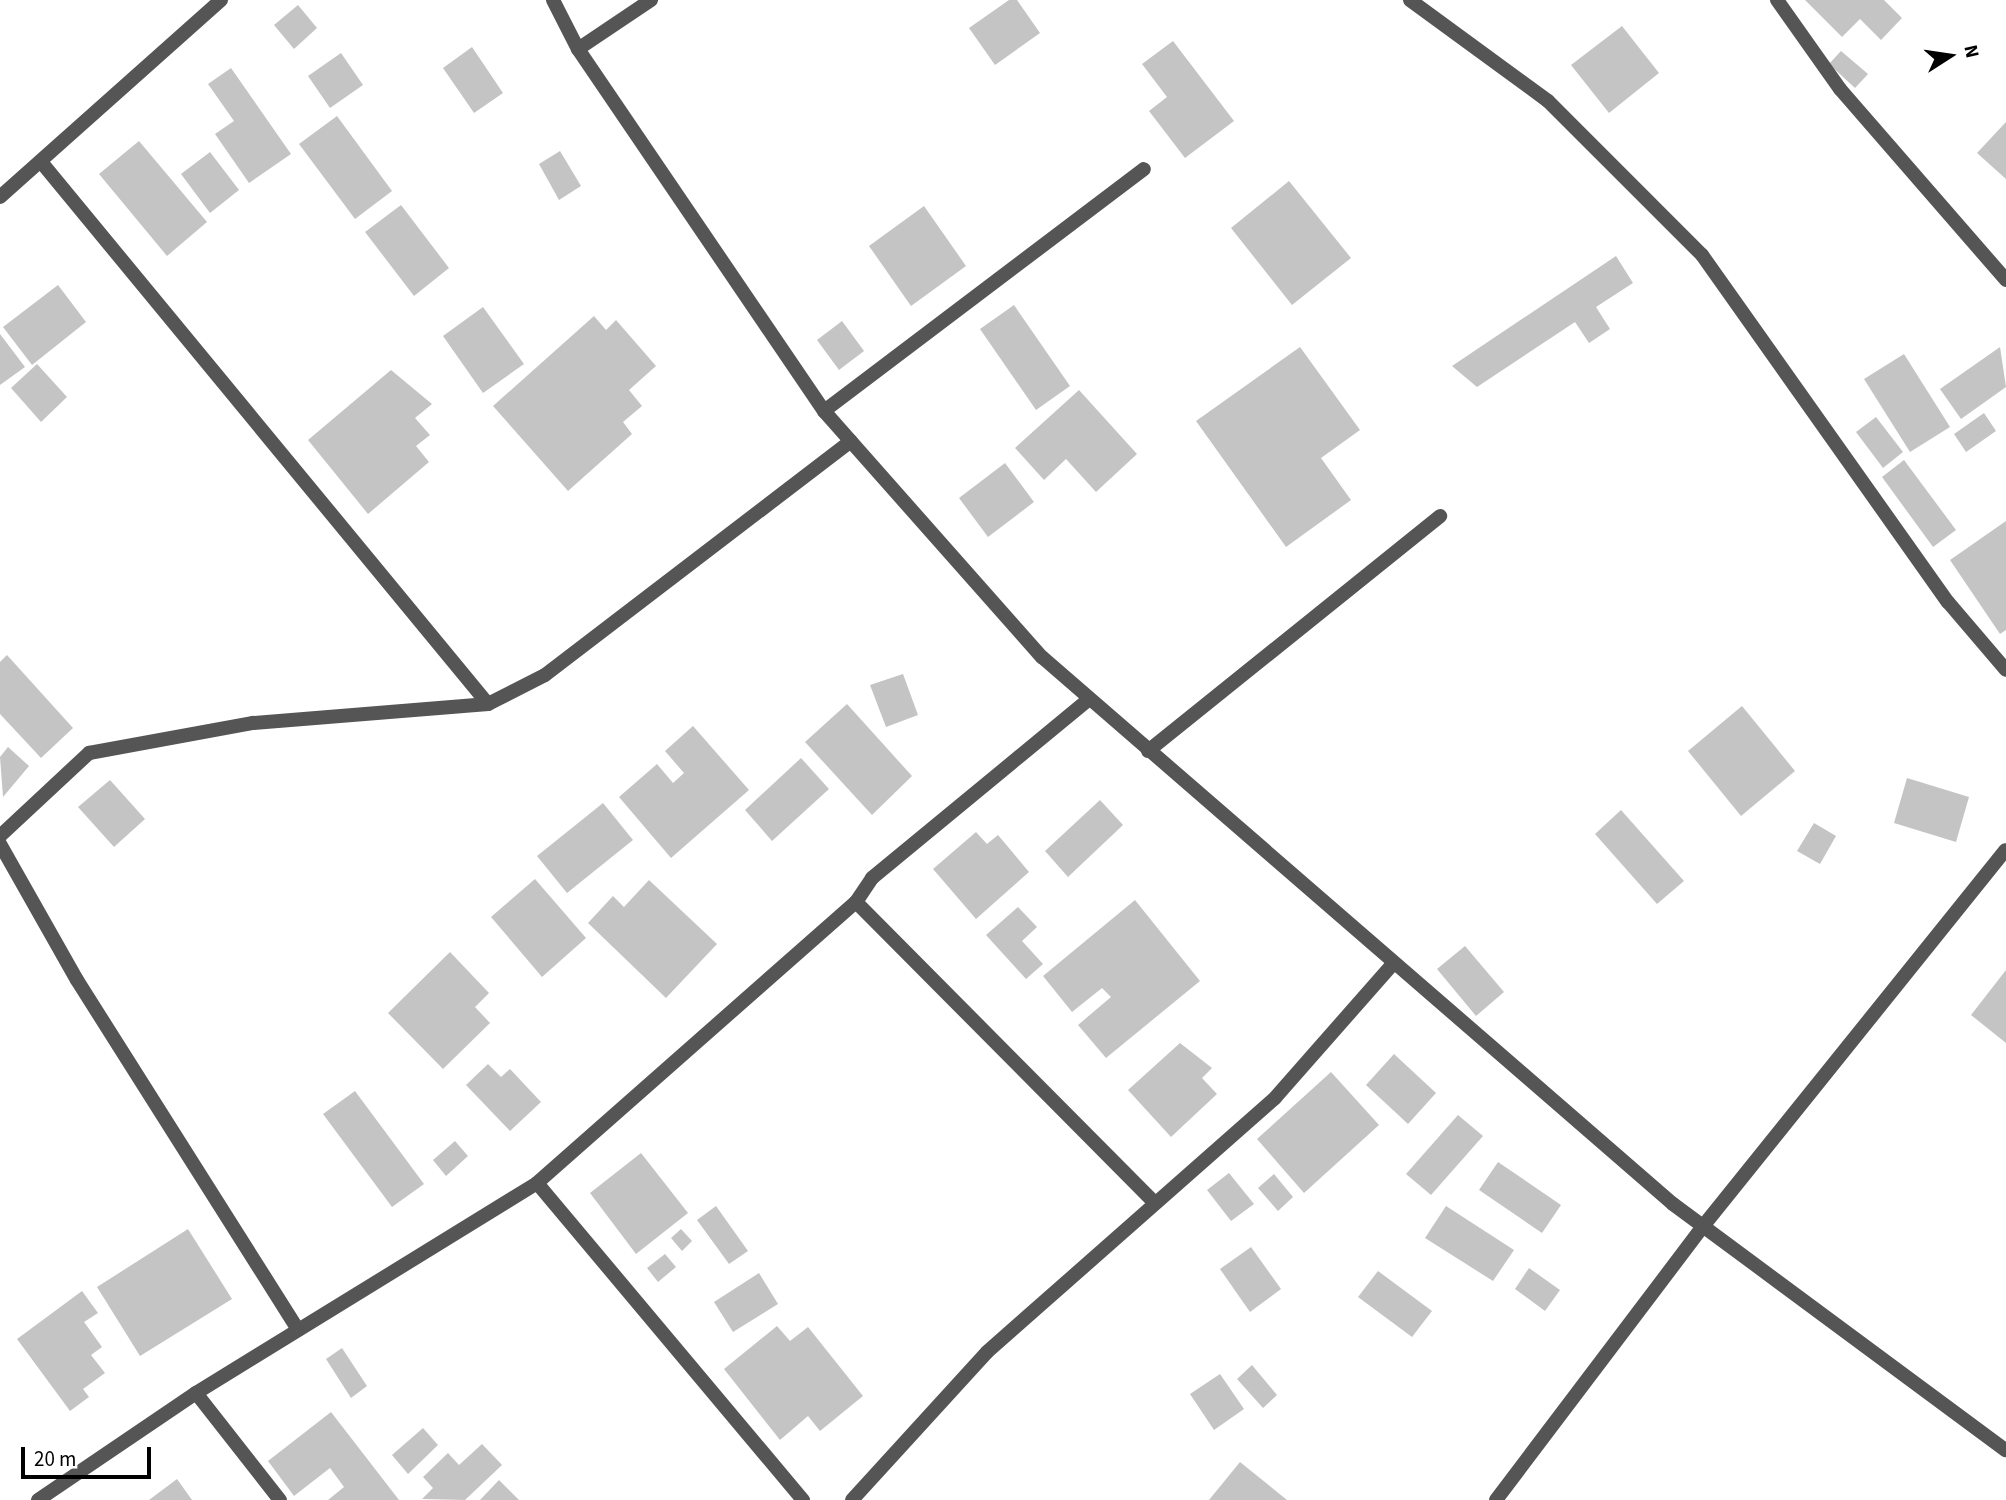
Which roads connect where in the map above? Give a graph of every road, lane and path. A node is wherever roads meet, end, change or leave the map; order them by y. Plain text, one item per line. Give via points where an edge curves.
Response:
1 (220, 0) edge
2 (553, 0) edge
3 (651, 0) edge
4 (1410, 0) edge
5 (1777, 0) edge
6 (578, 49) junction
7 (42, 163) junction
8 (1144, 169) dead end
9 (0, 197) edge
10 (2006, 280) edge
11 (824, 411) junction
12 (851, 441) junction
13 (1440, 516) dead end
14 (2006, 670) edge
15 (1089, 699) junction
16 (488, 704) junction
17 (1148, 751) junction
18 (0, 835) edge
19 (0, 844) edge
20 (2006, 850) edge
21 (856, 902) junction
22 (1391, 966) junction
23 (537, 1183) junction
24 (1153, 1201) junction
25 (1704, 1225) junction
26 (298, 1330) junction
27 (196, 1393) junction
28 (2006, 1450) edge
29 (38, 1500) edge
30 (280, 1500) edge
31 (803, 1500) edge
32 (852, 1500) edge
33 (1496, 1500) edge

1 - 7 street
2 - 6 street
3 - 6 street
4 - 14 street via 1548,101 1702,254 1948,602
5 - 10 street via 1840,89
6 - 11 street
7 - 9 street
7 - 16 street
8 - 11 street
11 - 12 street
12 - 15 street via 1042,657
12 - 16 street via 545,675
13 - 17 street
15 - 17 street
15 - 21 street via 872,878
16 - 18 street via 253,723 89,753
17 - 22 street
19 - 26 street via 77,980
20 - 25 street
21 - 23 street
21 - 24 street
22 - 24 street via 1275,1098
22 - 25 street
23 - 26 street
23 - 31 street
24 - 32 street via 987,1352
25 - 28 street
25 - 33 street
26 - 27 street
27 - 29 street
27 - 30 street

